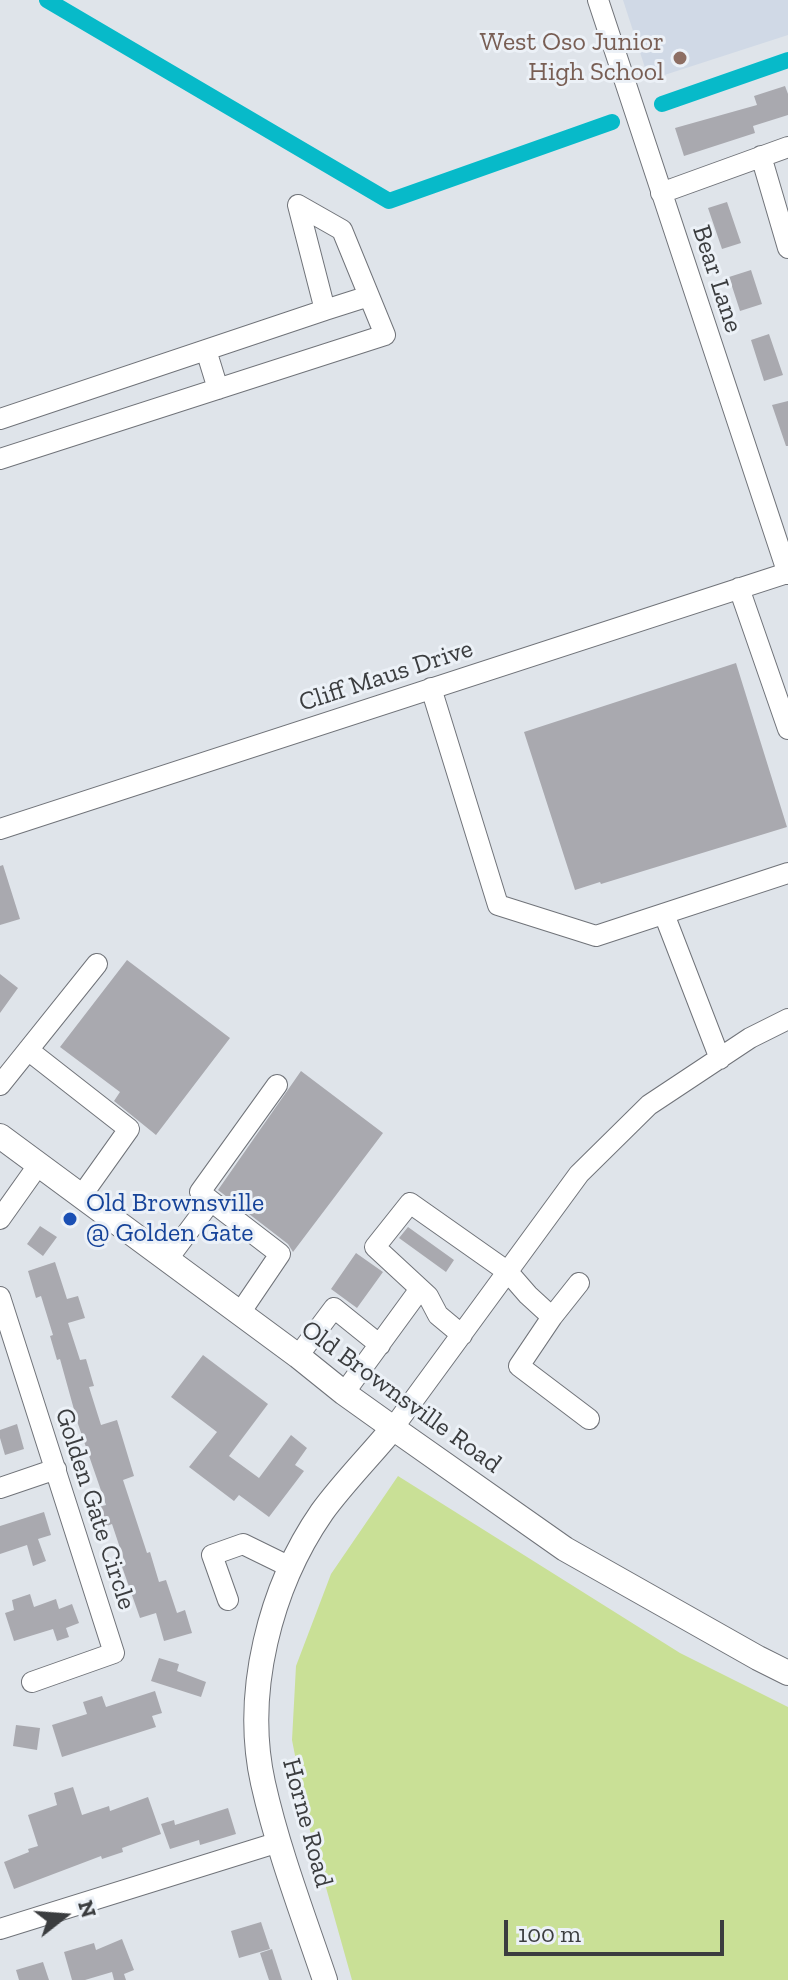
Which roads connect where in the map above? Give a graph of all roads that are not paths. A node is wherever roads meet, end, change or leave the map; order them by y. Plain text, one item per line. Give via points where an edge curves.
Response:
1 (598, 0) edge
2 (788, 147) edge
3 (761, 156) junction
4 (661, 193) junction
5 (788, 248) edge
6 (369, 296) junction
7 (325, 310) junction
8 (206, 350) junction
9 (218, 389) junction
10 (8, 416) edge
11 (28, 450) junction
12 (0, 459) edge
13 (788, 574) edge
14 (739, 588) junction
15 (431, 688) junction
16 (788, 729) edge
17 (0, 829) edge
18 (788, 873) edge
19 (664, 914) junction
20 (97, 964) dead end
21 (788, 1019) edge
22 (28, 1050) junction
23 (720, 1059) junction
24 (0, 1085) edge
25 (277, 1085) dead end
26 (0, 1136) edge
27 (39, 1164) junction
28 (82, 1195) junction
29 (211, 1201) junction
30 (0, 1219) edge
31 (167, 1260) junction
32 (508, 1272) junction
33 (579, 1283) dead end
34 (420, 1289) junction
35 (0, 1297) edge
36 (240, 1313) junction
37 (552, 1317) junction
38 (462, 1335) junction
39 (380, 1345) junction
40 (298, 1356) junction
41 (344, 1393) junction
42 (589, 1419) dead end
43 (393, 1428) junction
44 (56, 1469) junction
45 (0, 1488) edge
46 (290, 1567) junction
47 (228, 1600) dead end
48 (788, 1673) edge
49 (32, 1682) dead end
50 (279, 1842) junction
51 (0, 1929) edge
52 (325, 1980) edge

1 - 4 street, Bear Lane
2 - 3 street
3 - 4 street
3 - 5 street
4 - 13 street, Bear Lane
6 - 7 street
6 - 7 street via 342,230 298,205
6 - 9 street via 385,335
7 - 8 street
8 - 9 street
8 - 10 street
9 - 11 street
10 - 11 street
11 - 12 street
13 - 14 street, Cliff Maus Drive
14 - 15 street, Cliff Maus Drive
14 - 16 street
15 - 17 street, Cliff Maus Drive
15 - 19 street via 498,905 596,936
18 - 19 street
19 - 23 street
20 - 22 street
21 - 23 street
22 - 24 street
22 - 28 street via 129,1129
23 - 32 street via 649,1105 579,1174
25 - 29 street via 200,1192
26 - 27 main road, Old Brownsville Road
27 - 28 main road, Old Brownsville Road
27 - 30 street
28 - 31 main road, Old Brownsville Road
29 - 31 street
29 - 36 street via 280,1254
31 - 36 main road, Old Brownsville Road
32 - 34 street via 410,1203 375,1247
32 - 37 street
32 - 38 street
33 - 37 street
34 - 38 street via 438,1315
34 - 39 street
35 - 44 street, Golden Gate Circle
36 - 40 main road, Old Brownsville Road
37 - 42 street via 519,1366
38 - 43 street
39 - 40 street via 334,1308
39 - 41 street
40 - 41 main road, Old Brownsville Road
41 - 43 main road, Old Brownsville Road
43 - 46 main road, Horne Road via 322,1512
43 - 48 main road, Old Brownsville Road via 565,1549
44 - 45 street
44 - 49 street, Golden Gate Circle via 114,1653
46 - 47 street via 243,1544 212,1555
46 - 50 main road, Horne Road via 264,1645 257,1707 263,1781
50 - 51 street
50 - 52 main road, Horne Road

